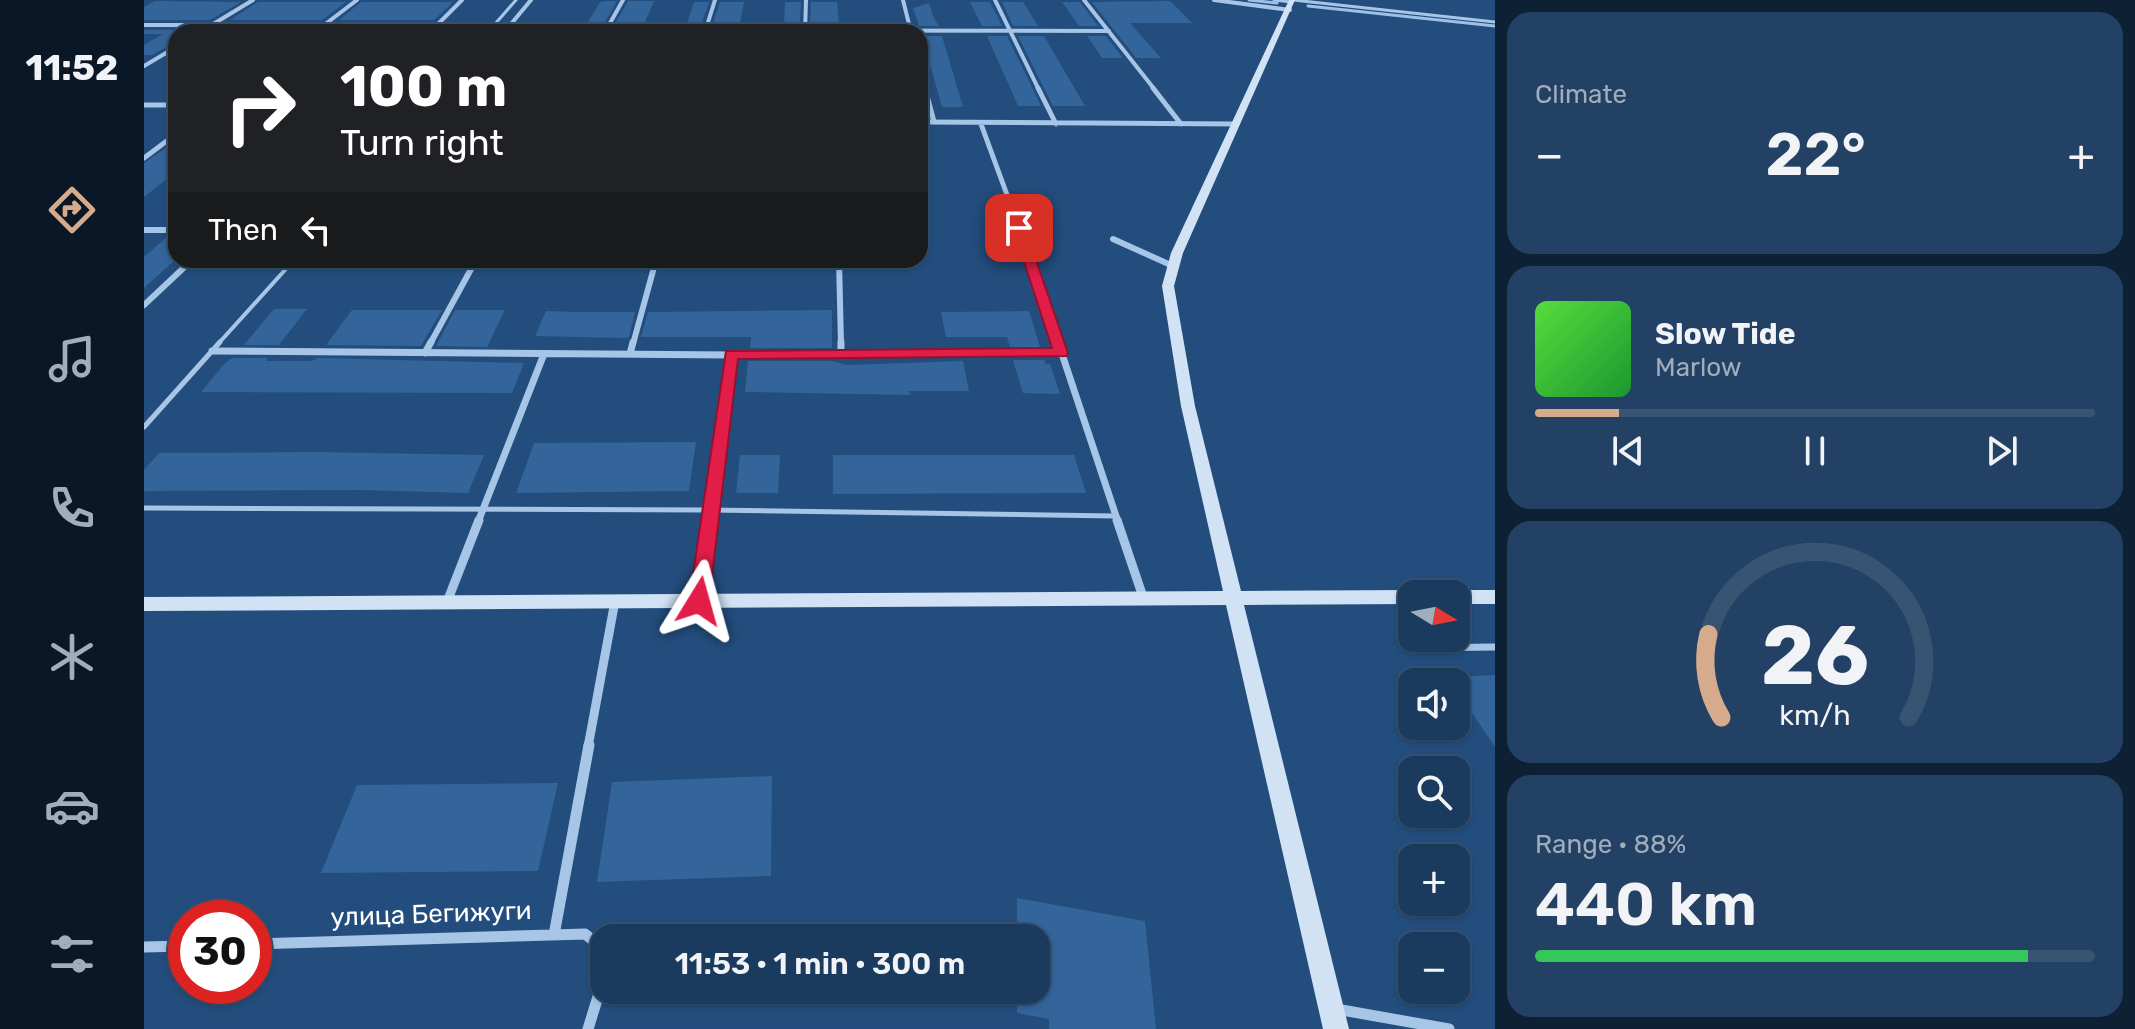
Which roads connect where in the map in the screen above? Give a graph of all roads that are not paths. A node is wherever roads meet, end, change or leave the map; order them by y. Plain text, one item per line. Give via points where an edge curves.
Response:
1 (253, 0) edge
2 (357, 0) edge
3 (462, 0) edge
4 (516, 0) edge
5 (531, 0) edge
6 (623, 0) edge
7 (715, 0) edge
8 (806, 0) edge
9 (903, 0) edge
10 (995, 0) edge
11 (1084, 0) edge
12 (1214, 0) edge
13 (1274, 0) edge
14 (1292, 3) edge
15 (1495, 22) edge
16 (214, 24) edge
17 (326, 24) edge
18 (439, 24) edge
19 (495, 24) edge
20 (511, 24) edge
21 (609, 24) edge
22 (707, 24) edge
23 (805, 24) edge
24 (909, 24) edge
25 (144, 25) edge
26 (168, 25) edge
27 (928, 31) edge
28 (1010, 31) junction
29 (1109, 31) junction
30 (168, 52) edge
31 (144, 66) edge
32 (928, 99) edge
33 (144, 105) edge
34 (168, 105) edge
35 (928, 122) edge
36 (934, 122) junction
37 (981, 124) junction
38 (1056, 124) junction
39 (1181, 124) junction
40 (1237, 124) junction
41 (168, 140) edge
42 (144, 158) edge
43 (144, 230) edge
44 (168, 230) edge
45 (1113, 239) dead end
46 (1173, 266) junction
47 (183, 268) edge
48 (287, 268) edge
49 (472, 268) edge
50 (654, 268) edge
51 (839, 268) edge
52 (144, 305) edge
53 (212, 351) junction
54 (425, 353) junction
55 (1061, 353) junction
56 (544, 354) junction
57 (630, 354) junction
58 (841, 354) junction
59 (731, 355) junction
60 (144, 427) edge
61 (144, 508) edge
62 (483, 509) junction
63 (710, 510) junction
64 (1115, 516) junction
65 (1234, 596) junction
66 (1143, 597) junction
67 (1398, 597) edge
68 (1470, 597) edge
69 (1495, 597) edge
70 (615, 601) junction
71 (699, 601) junction
72 (447, 603) junction
73 (144, 604) edge
74 (1470, 647) edge
75 (1495, 647) edge
76 (554, 935) junction
77 (590, 938) edge
78 (272, 943) edge
79 (168, 946) edge
80 (144, 947) edge
81 (596, 1004) edge
82 (1331, 1008) junction
83 (588, 1029) edge
84 (1336, 1029) edge
85 (1449, 1029) edge

1 - 16 street
2 - 17 street
3 - 18 street
4 - 19 lane
5 - 20 street
6 - 21 street
7 - 22 street
8 - 23 street
9 - 24 street
10 - 28 street
11 - 29 street
12 - 14 street
13 - 14 lane
14 - 15 lane
14 - 40 main road
25 - 26 street
27 - 28 street
28 - 29 street
28 - 38 street
29 - 39 street
30 - 31 street
32 - 36 street
33 - 34 street
35 - 36 street
36 - 37 street
37 - 38 street
37 - 55 street
38 - 39 street
39 - 40 street
40 - 46 main road
41 - 42 street
43 - 44 street
45 - 46 street
46 - 65 main road via 1168,286 1188,406
47 - 52 street
48 - 53 lane
49 - 54 street
50 - 57 street
51 - 58 street
53 - 54 street
53 - 60 lane
54 - 56 street
55 - 58 street
55 - 64 street
56 - 57 street
56 - 62 street
57 - 59 street
58 - 59 street
59 - 63 street
61 - 62 lane
62 - 63 lane
62 - 72 street
63 - 64 lane
63 - 71 street
64 - 66 street
65 - 66 main road
65 - 67 main road
65 - 82 main road
66 - 71 main road
68 - 69 main road
70 - 71 main road
70 - 72 main road
70 - 76 street
72 - 73 main road
74 - 75 lane
76 - 77 street, улица Бегижуги
76 - 78 street, улица Бегижуги
79 - 80 street
81 - 83 street
82 - 84 main road
82 - 85 street

